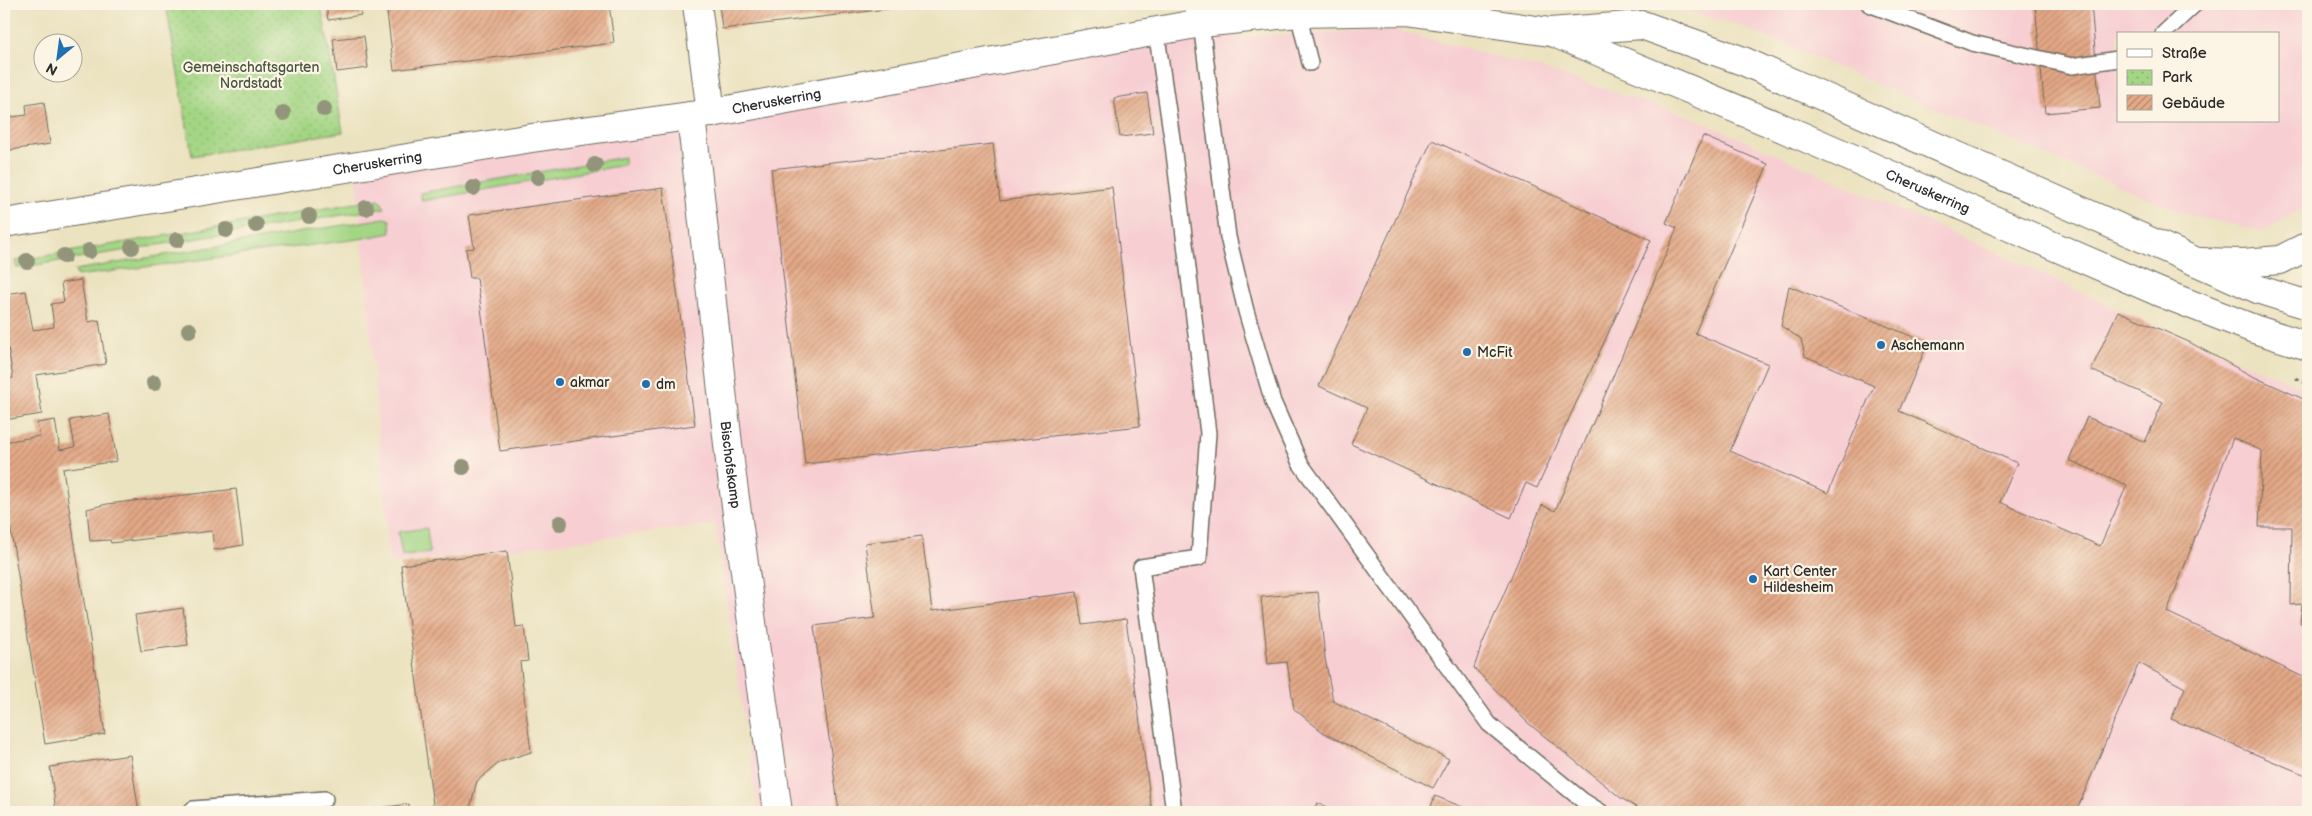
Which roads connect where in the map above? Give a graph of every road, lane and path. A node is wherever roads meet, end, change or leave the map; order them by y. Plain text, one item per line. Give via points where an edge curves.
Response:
1 (697, 4) edge
2 (1869, 4) edge
3 (2195, 4) edge
4 (1200, 13) edge
5 (1298, 13) junction
6 (1156, 30) junction
7 (1550, 32) junction
8 (2166, 32) edge
9 (2117, 59) edge
10 (1310, 63) dead end
11 (701, 115) junction
12 (4, 223) edge
13 (2308, 246) edge
14 (2200, 262) junction
15 (2308, 306) edge
16 (2308, 346) edge
17 (325, 799) dead end
18 (190, 812) edge
19 (778, 812) edge
20 (1174, 812) edge
21 (1601, 812) edge

1 - 11 street, Bischofskamp
2 - 9 lane via 1972,44 2072,66
3 - 8 lane
4 - 5 street, Cheruskerring
4 - 6 street, Cheruskerring
4 - 21 lane via 1228,237 1273,402 1300,463 1489,724
5 - 7 street, Cheruskerring via 1407,12
5 - 10 lane
6 - 11 street, Cheruskerring
6 - 20 lane via 1208,433 1199,558 1141,567
7 - 14 street, Cheruskerring via 1642,25 1743,61
7 - 16 street, Cheruskerring via 1799,135 2160,292 2254,329
11 - 12 street, Cheruskerring via 532,138
11 - 19 street, Bischofskamp via 730,462
13 - 14 street via 2280,260
14 - 15 street, Cheruskerring via 2260,290
17 - 18 lane

